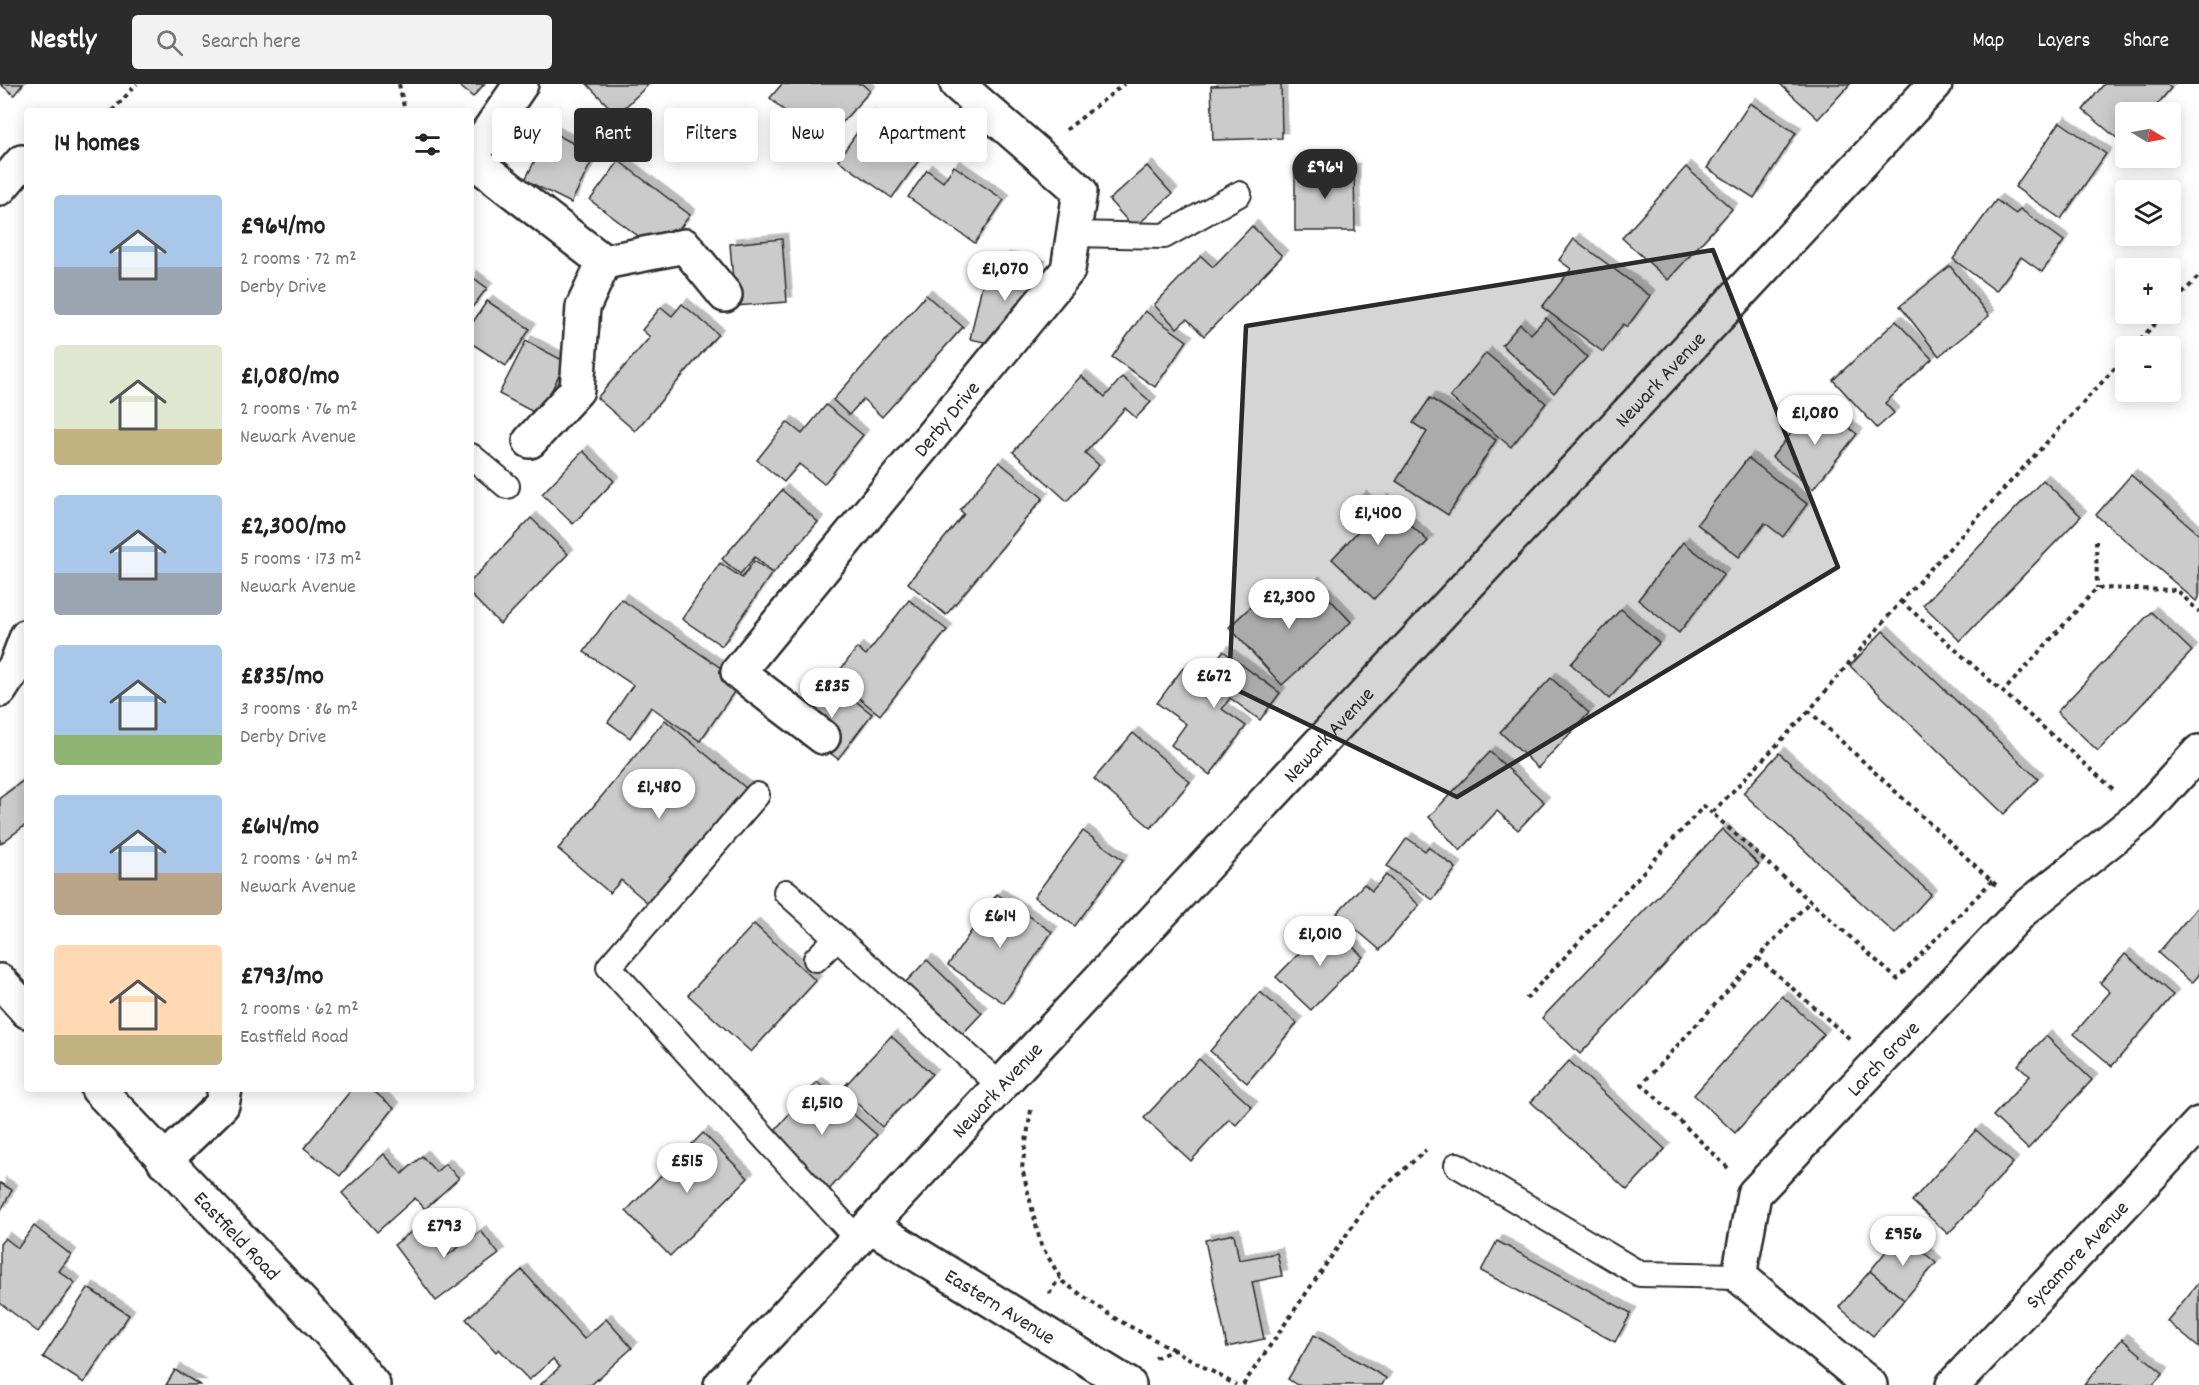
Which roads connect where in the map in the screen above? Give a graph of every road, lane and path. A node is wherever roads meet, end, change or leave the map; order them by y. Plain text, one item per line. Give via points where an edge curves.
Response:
1 (137, 84) edge
2 (399, 84) edge
3 (521, 84) edge
4 (957, 84) edge
5 (1124, 84) edge
6 (1935, 84) edge
7 (115, 108) edge
8 (404, 108) edge
9 (474, 154) edge
10 (1036, 154) junction
11 (474, 160) edge
12 (22, 162) dead end
13 (0, 188) edge
14 (1239, 194) dead end
15 (1073, 234) junction
16 (604, 262) junction
17 (2199, 276) edge
18 (725, 295) dead end
19 (2181, 295) edge
20 (2155, 324) edge
21 (2143, 336) edge
22 (2115, 368) edge
23 (530, 441) dead end
24 (474, 458) edge
25 (507, 486) dead end
26 (2096, 541) dead end
27 (2097, 588) junction
28 (1901, 601) junction
29 (2199, 612) edge
30 (24, 644) edge
31 (0, 690) edge
32 (2003, 692) junction
33 (1809, 711) junction
34 (823, 737) dead end
35 (2199, 753) edge
36 (756, 795) dead end
37 (1712, 813) junction
38 (2142, 814) junction
39 (1992, 881) junction
40 (786, 892) dead end
41 (1810, 901) junction
42 (2023, 910) junction
43 (837, 938) junction
44 (1758, 958) junction
45 (816, 959) dead end
46 (0, 981) edge
47 (1526, 999) dead end
48 (24, 1008) edge
49 (1878, 1063) junction
50 (1000, 1085) junction
51 (101, 1092) edge
52 (224, 1092) edge
53 (1031, 1108) dead end
54 (2199, 1124) edge
55 (164, 1161) junction
56 (1457, 1165) joint
57 (1754, 1194) junction
58 (865, 1233) junction
59 (1739, 1276) junction
60 (1174, 1350) junction
61 (1125, 1382) edge
62 (373, 1385) edge
63 (722, 1385) edge
64 (1236, 1385) edge
65 (1243, 1385) edge
66 (1870, 1385) edge
67 (1953, 1385) edge

1 - 7 path
2 - 8 path
3 - 9 street
4 - 10 street, Derby Drive
5 - 10 path
6 - 50 street, Newark Avenue
10 - 15 street, Derby Drive via 1080,192
11 - 16 street
12 - 13 street
14 - 15 lane via 1164,236
15 - 34 street, Derby Drive via 1068,270 738,672
16 - 18 street via 685,246
16 - 23 street via 583,307 577,390
17 - 19 path
20 - 21 path
22 - 28 path
24 - 25 lane
26 - 27 path
27 - 29 path via 2177,590
27 - 32 path
28 - 32 path
28 - 33 path
30 - 31 street via 16,666
32 - 38 path
33 - 37 path
33 - 39 path
35 - 38 street, Larch Grove
36 - 58 lane via 609,967
37 - 41 path
37 - 47 path via 1704,806
38 - 42 street, Larch Grove
39 - 41 path via 1897,979
39 - 42 path
40 - 43 lane
41 - 44 path
42 - 49 street, Larch Grove
43 - 45 lane
43 - 50 lane
44 - 49 path
44 - 57 path via 1642,1084
46 - 48 street
49 - 57 street, Larch Grove
50 - 58 street, Newark Avenue
51 - 55 street, Eastfield Road
52 - 55 street via 222,1105
53 - 60 path via 1022,1168 1041,1245 1063,1282 1116,1319
54 - 67 street, Sycamore Avenue
55 - 62 street, Eastfield Road via 337,1340
56 - 59 lane via 1640,1274
56 - 65 path via 1429,1147 1371,1199
57 - 59 street
58 - 61 street, Eastern Avenue
58 - 63 street, Newark Avenue
59 - 66 street
60 - 61 path via 1139,1363
60 - 64 path

